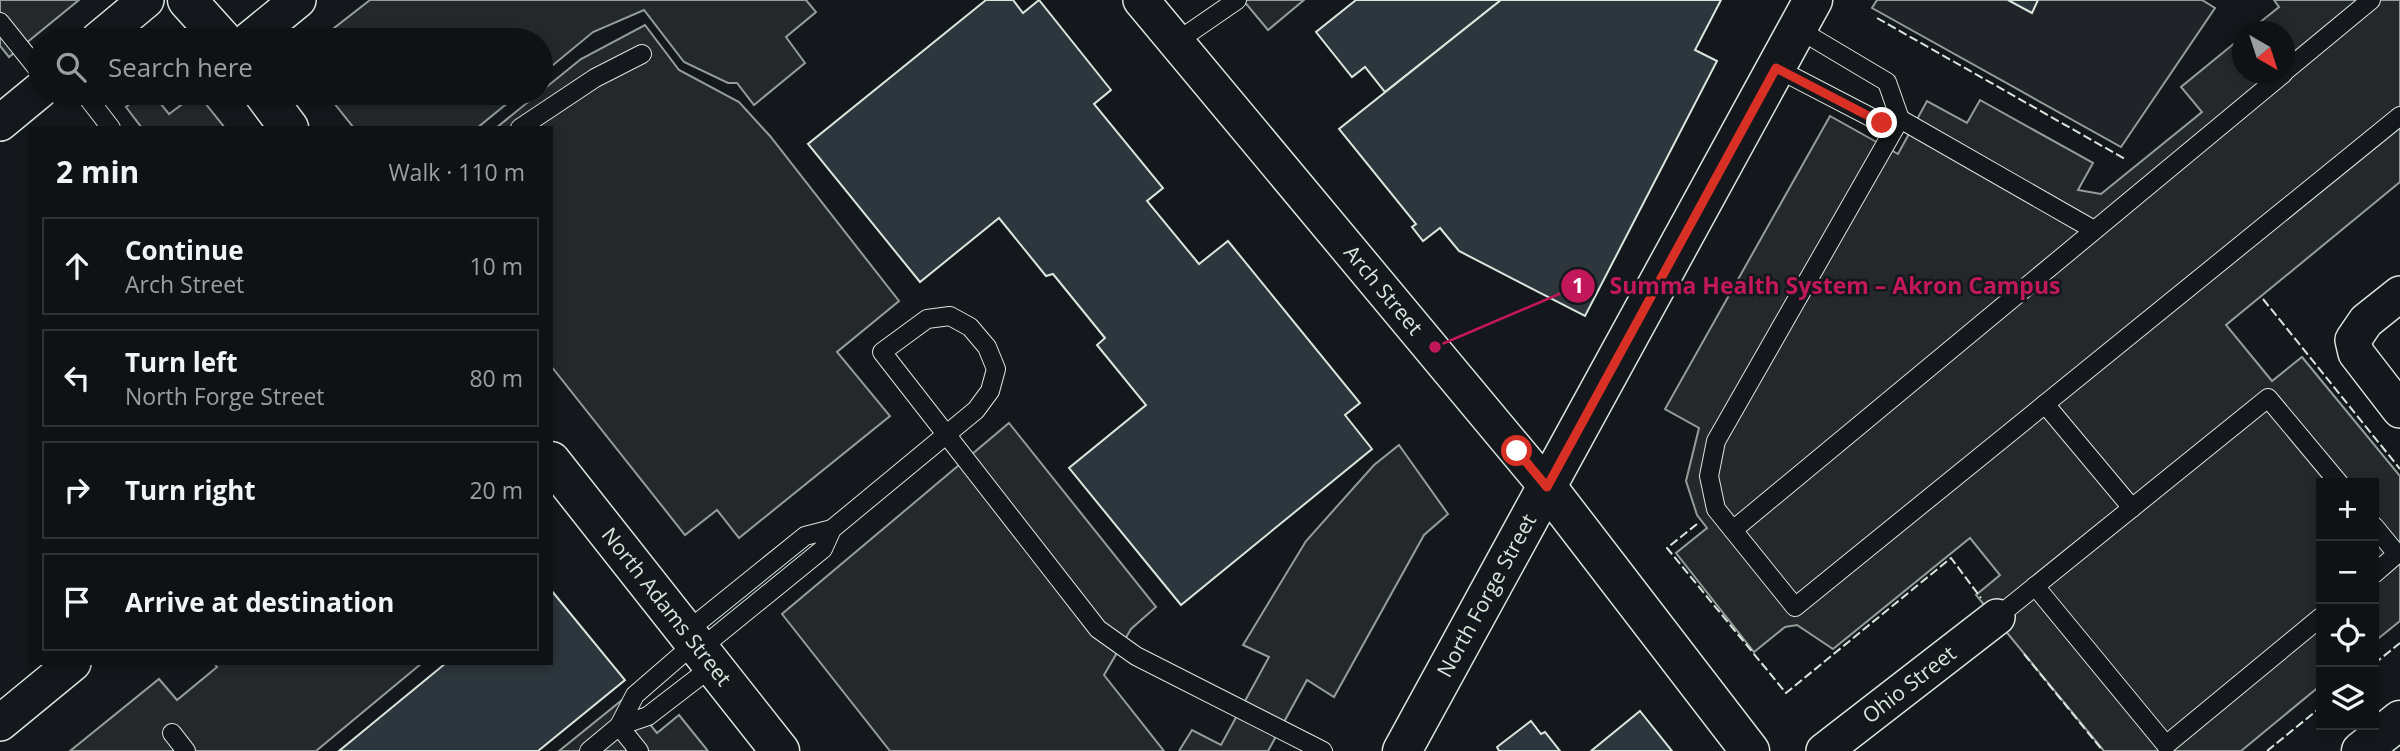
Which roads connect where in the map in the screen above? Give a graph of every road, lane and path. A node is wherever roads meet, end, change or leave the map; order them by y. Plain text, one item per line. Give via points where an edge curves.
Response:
1 (146, 0) edge
2 (187, 0) edge
3 (298, 0) edge
4 (1140, 0) edge
5 (1237, 0) edge
6 (2371, 0) edge
7 (1805, 14) edge
8 (0, 22) edge
9 (113, 28) edge
10 (212, 28) edge
11 (264, 28) edge
12 (1176, 42) junction
13 (642, 54) dead end
14 (28, 57) edge
15 (2295, 64) edge
16 (1776, 68) junction
17 (2271, 84) edge
18 (28, 100) edge
19 (93, 105) edge
20 (273, 105) edge
21 (2400, 116) edge
22 (1900, 118) junction
23 (0, 124) edge
24 (109, 126) edge
25 (288, 126) edge
26 (523, 126) edge
27 (2094, 230) junction
28 (2400, 294) edge
29 (2045, 404) junction
30 (2400, 410) edge
31 (947, 434) junction
32 (553, 464) edge
33 (2335, 478) edge
34 (1547, 487) junction
35 (2132, 508) junction
36 (1733, 530) junction
37 (2379, 532) edge
38 (2379, 570) edge
39 (2035, 586) junction
40 (1997, 617) joint
41 (2316, 621) edge
42 (699, 648) junction
43 (71, 665) edge
44 (2400, 720) edge
45 (0, 723) edge
46 (619, 726) junction
47 (172, 733) dead end
48 (186, 751) edge
49 (589, 751) edge
50 (639, 751) edge
51 (780, 751) edge
52 (1323, 751) edge
53 (1402, 751) edge
54 (1750, 751) edge
55 (1824, 751) edge
56 (2361, 751) edge

1 - 9 street
2 - 10 street
3 - 11 street
4 - 12 street, Arch Street
5 - 12 lane
6 - 15 lane
7 - 16 street, North Forge Street
7 - 22 lane via 1887,82
8 - 14 lane
12 - 34 street, Arch Street
13 - 26 lane via 595,78
16 - 22 lane via 1882,123
16 - 34 street, North Forge Street
17 - 27 lane
18 - 23 street
19 - 24 lane
20 - 25 street
21 - 29 lane
22 - 27 lane
22 - 36 lane via 1716,441 1709,477 1716,509
27 - 36 lane
28 - 30 street via 2366,321 2353,340 2356,353
29 - 35 lane
29 - 36 lane via 1795,607
31 - 31 lane via 882,352 926,319 950,316 970,327 987,346 996,369 990,391 976,410
31 - 42 lane via 832,529 805,536
31 - 52 lane via 1098,629 1136,656
32 - 42 street, North Adams Street
33 - 35 lane via 2269,398
34 - 53 street, North Forge Street
34 - 54 street, Arch Street
35 - 39 lane
37 - 38 lane via 2397,554
39 - 40 lane
39 - 41 lane via 2166,745
40 - 55 street, Ohio Street
42 - 46 lane via 635,695
42 - 46 lane via 648,716
42 - 51 street, North Adams Street
43 - 45 street
44 - 56 street
46 - 49 lane
46 - 50 lane
47 - 48 lane

